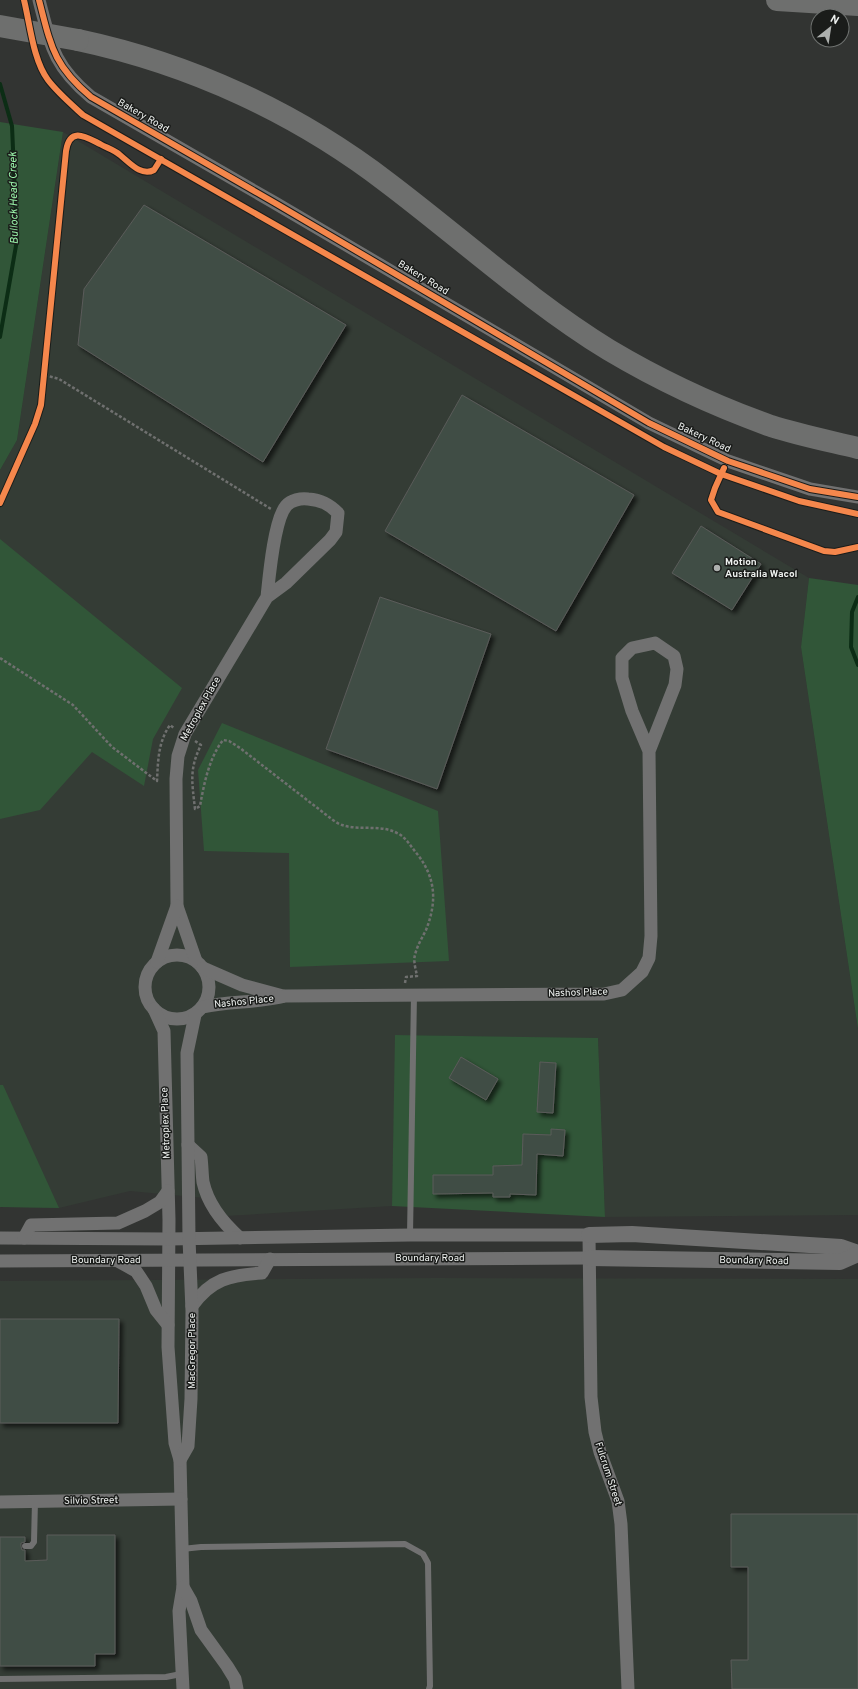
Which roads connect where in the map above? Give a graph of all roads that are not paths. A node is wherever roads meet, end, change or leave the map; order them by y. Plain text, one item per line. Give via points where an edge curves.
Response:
1 (39, 0) edge
2 (777, 0) edge
3 (858, 5) edge
4 (0, 26) edge
5 (858, 448) edge
6 (858, 497) edge
7 (267, 597) junction
8 (649, 751) junction
9 (177, 906) junction
10 (157, 962) junction
11 (199, 964) junction
12 (410, 995) junction
13 (285, 996) junction
14 (154, 1009) junction
15 (199, 1011) junction
16 (188, 1145) junction
17 (168, 1191) junction
18 (589, 1235) junction
19 (410, 1236) junction
20 (0, 1238) edge
21 (24, 1238) junction
22 (240, 1238) junction
23 (169, 1239) junction
24 (189, 1239) junction
25 (858, 1254) edge
26 (589, 1258) junction
27 (270, 1259) junction
28 (118, 1260) junction
29 (168, 1260) junction
30 (190, 1260) junction
31 (0, 1261) edge
32 (192, 1306) junction
33 (168, 1325) junction
34 (180, 1460) junction
35 (181, 1499) junction
36 (35, 1501) junction
37 (0, 1502) edge
38 (26, 1546) dead end
39 (182, 1549) junction
40 (183, 1587) junction
41 (181, 1674) junction
42 (0, 1679) edge
43 (239, 1688) edge
44 (183, 1689) edge
45 (429, 1689) edge
46 (628, 1689) edge

1 - 6 street, Bakery Road via 52,48 60,65 75,84 91,97 649,423 728,461 810,489
2 - 3 highway
4 - 5 highway, bridge via 78,40 140,55 195,74 277,110 312,130 387,182 531,296 608,350 688,393 773,426
7 - 7 street, Metroplex Place via 296,574 336,532 338,513 328,504 316,499 301,498 286,505 281,514 270,566
7 - 9 street, Metroplex Place via 186,734 178,756
8 - 8 street, Nashos Place via 632,711 622,678 622,658 632,648 655,643 674,656 677,670 675,685
8 - 12 street, Nashos Place via 651,936 648,958 642,972 622,990 604,994
9 - 10 street, Metroplex Place
9 - 11 street, Metroplex Place
10 - 11 street via 176,955 186,956
10 - 14 street via 150,969 145,989
11 - 13 street, Nashos Place via 242,985
11 - 15 street via 208,977 210,987 208,997
12 - 13 street, Nashos Place
12 - 19 lane
13 - 15 street, Nashos Place via 265,1001 215,1005
14 - 15 street via 162,1016 173,1019 184,1019
14 - 17 street, Metroplex Place via 164,1031
15 - 16 street via 187,1053
16 - 22 street via 201,1157 203,1182 211,1205
16 - 24 street
17 - 21 street via 160,1202 118,1223 31,1225
17 - 23 street, Metroplex Place
18 - 19 street, Boundary Road
18 - 25 street, Boundary Road via 632,1234 841,1247
18 - 26 street, Fulcrum Street
19 - 22 street, Boundary Road
20 - 21 street, Boundary Road
21 - 23 street, Boundary Road
22 - 24 street, Boundary Road
23 - 24 street, Boundary Road
23 - 29 street, MacGregor Place
24 - 30 street, MacGregor Place
25 - 26 street, Boundary Road via 840,1262
26 - 27 street, Boundary Road
26 - 46 street, Fulcrum Street via 590,1396 600,1452 618,1501
27 - 30 street, Boundary Road
27 - 32 street via 262,1273 237,1274 213,1284 201,1292
28 - 29 street, Boundary Road
28 - 31 street, Boundary Road
28 - 33 street via 136,1271 146,1286 156,1310
29 - 30 street, Boundary Road
29 - 33 street, MacGregor Place
30 - 32 street, MacGregor Place
32 - 34 street, MacGregor Place via 192,1398 188,1446
33 - 34 street, MacGregor Place via 175,1443
34 - 35 street, MacGregor Place
35 - 36 street, Silvio Street
35 - 39 street, MacGregor Place
36 - 37 street, Silvio Street
36 - 38 lane via 34,1542 31,1546
39 - 40 street, MacGregor Place
39 - 45 lane via 405,1544 423,1554 428,1563
40 - 41 street, MacGregor Place via 179,1611
40 - 43 street, MacGregor Place via 201,1630 227,1666
41 - 42 lane via 166,1677
41 - 44 street, MacGregor Place

